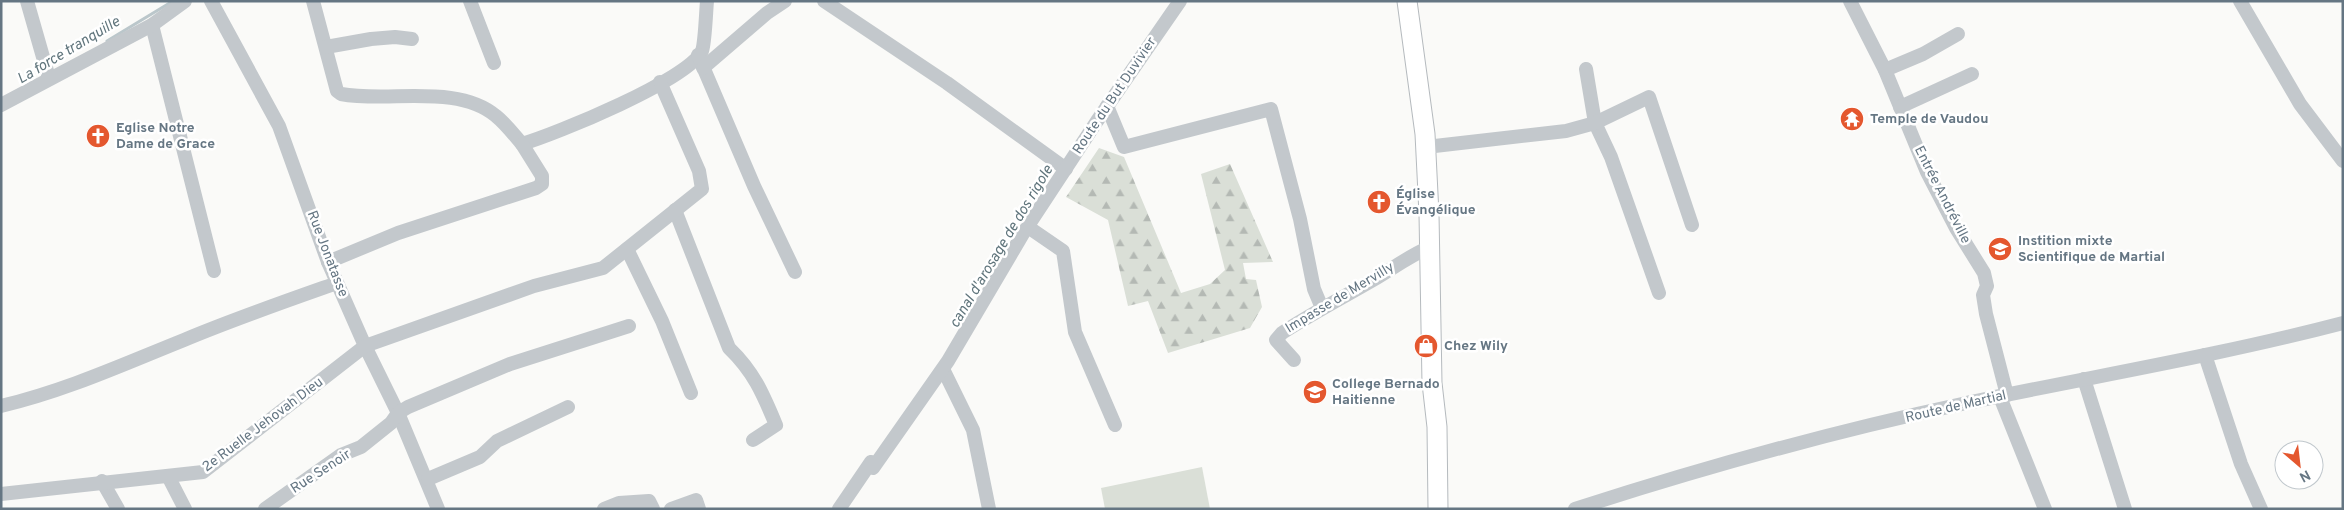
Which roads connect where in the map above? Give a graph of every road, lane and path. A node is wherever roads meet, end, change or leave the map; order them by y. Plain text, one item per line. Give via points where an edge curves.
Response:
1 (27, 1) edge
2 (185, 1) edge
3 (211, 1) edge
4 (313, 1) edge
5 (470, 1) edge
6 (707, 1) edge
7 (785, 1) edge
8 (824, 1) edge
9 (1180, 1) edge
10 (1407, 1) edge
11 (1850, 1) edge
12 (2240, 1) edge
13 (152, 25) junction
14 (1958, 34) dead end
15 (412, 39) dead end
16 (326, 47) junction
17 (701, 62) junction
18 (494, 63) dead end
19 (1586, 69) dead end
20 (1885, 70) junction
21 (1972, 74) dead end
22 (49, 78) junction
23 (660, 82) junction
24 (1, 105) edge
25 (1107, 106) junction
26 (1900, 107) junction
27 (1595, 123) junction
28 (522, 144) junction
29 (1426, 147) junction
30 (2343, 161) edge
31 (1066, 169) junction
32 (675, 210) junction
33 (1692, 225) dead end
34 (1028, 228) junction
35 (1430, 247) junction
36 (627, 248) junction
37 (328, 262) junction
38 (214, 271) dead end
39 (795, 272) dead end
40 (337, 283) junction
41 (1659, 293) dead end
42 (1322, 308) junction
43 (2343, 323) edge
44 (629, 326) dead end
45 (364, 346) junction
46 (2205, 355) junction
47 (1294, 360) dead end
48 (943, 369) junction
49 (2084, 379) junction
50 (691, 393) dead end
51 (2004, 396) junction
52 (1, 406) edge
53 (568, 407) dead end
54 (398, 413) junction
55 (1115, 424) dead end
56 (753, 440) dead end
57 (168, 476) junction
58 (428, 479) junction
59 (102, 482) junction
60 (1, 494) edge
61 (988, 505) edge
62 (118, 509) edge
63 (185, 509) edge
64 (265, 509) edge
65 (438, 509) edge
66 (604, 509) edge
67 (653, 509) edge
68 (670, 509) edge
69 (699, 509) edge
70 (839, 509) edge
71 (1438, 509) edge
72 (1574, 509) edge
73 (2046, 509) edge
74 (2125, 509) edge
75 (2261, 509) edge

1 - 22 street
2 - 13 street
3 - 37 street, Rue Jonatasse via 279,126
4 - 16 street
5 - 18 street
6 - 17 street
7 - 17 street
8 - 31 street via 947,83
9 - 25 street, Route du But Duvivier
10 - 29 main road
11 - 20 street, Entrée Andréville
12 - 30 street via 2300,104
13 - 22 street
13 - 38 street
14 - 20 street via 1924,54
15 - 16 street via 390,37
16 - 28 street via 337,91 341,94 460,98 488,110
17 - 23 street
17 - 39 street via 757,194
19 - 27 street
20 - 26 street, Entrée Andréville
21 - 26 street
22 - 24 street
23 - 28 street via 622,104 549,136
23 - 32 street, 2e Ruelle Jehovah Dieu via 699,170 702,189
25 - 31 street, Route du But Duvivier
25 - 42 street via 1124,148 1271,110 1300,219 1314,289
26 - 51 street, Entrée Andréville via 1927,172 1984,273 1986,314
27 - 29 street via 1566,131
27 - 33 street via 1649,97
27 - 41 street via 1611,157
28 - 37 street via 542,176 542,184 536,188 398,233
29 - 35 main road
31 - 34 street, Route du But Duvivier
32 - 36 street, 2e Ruelle Jehovah Dieu
32 - 56 street via 729,348 744,362 760,386 776,425
34 - 48 street, Route du But Duvivier
34 - 55 street via 1063,251 1075,332
35 - 42 street, Impasse de Mervilly
35 - 71 main road
36 - 45 street, 2e Ruelle Jehovah Dieu via 603,268 534,286
36 - 50 street via 662,320
37 - 40 street, Rue Jonatasse
40 - 45 street, Rue Jonatasse
40 - 52 street via 216,327 94,378
42 - 47 street, Impasse de Mervilly via 1276,340
43 - 46 street, Route de Martial
44 - 54 street via 510,364
45 - 54 street, Rue Jonatasse
45 - 57 street, 2e Ruelle Jehovah Dieu via 213,466 195,475
46 - 49 street, Route de Martial
46 - 75 street via 2241,464
48 - 61 street via 973,430
48 - 70 street, Route du But Duvivier via 873,468 871,462
49 - 51 street, Route de Martial
49 - 74 street
51 - 72 street, Route de Martial via 1796,442
51 - 73 street, Entrée Andréville
53 - 58 street via 497,441 480,457
54 - 58 street, Rue Jonatasse
54 - 64 street, Rue Senoir via 392,423 361,447 341,455
57 - 59 street, 2e Ruelle Jehovah Dieu
57 - 63 street
58 - 65 street, Rue Jonatasse
59 - 60 street, 2e Ruelle Jehovah Dieu
59 - 62 street
66 - 67 street via 619,503 650,501
68 - 69 street via 696,500

